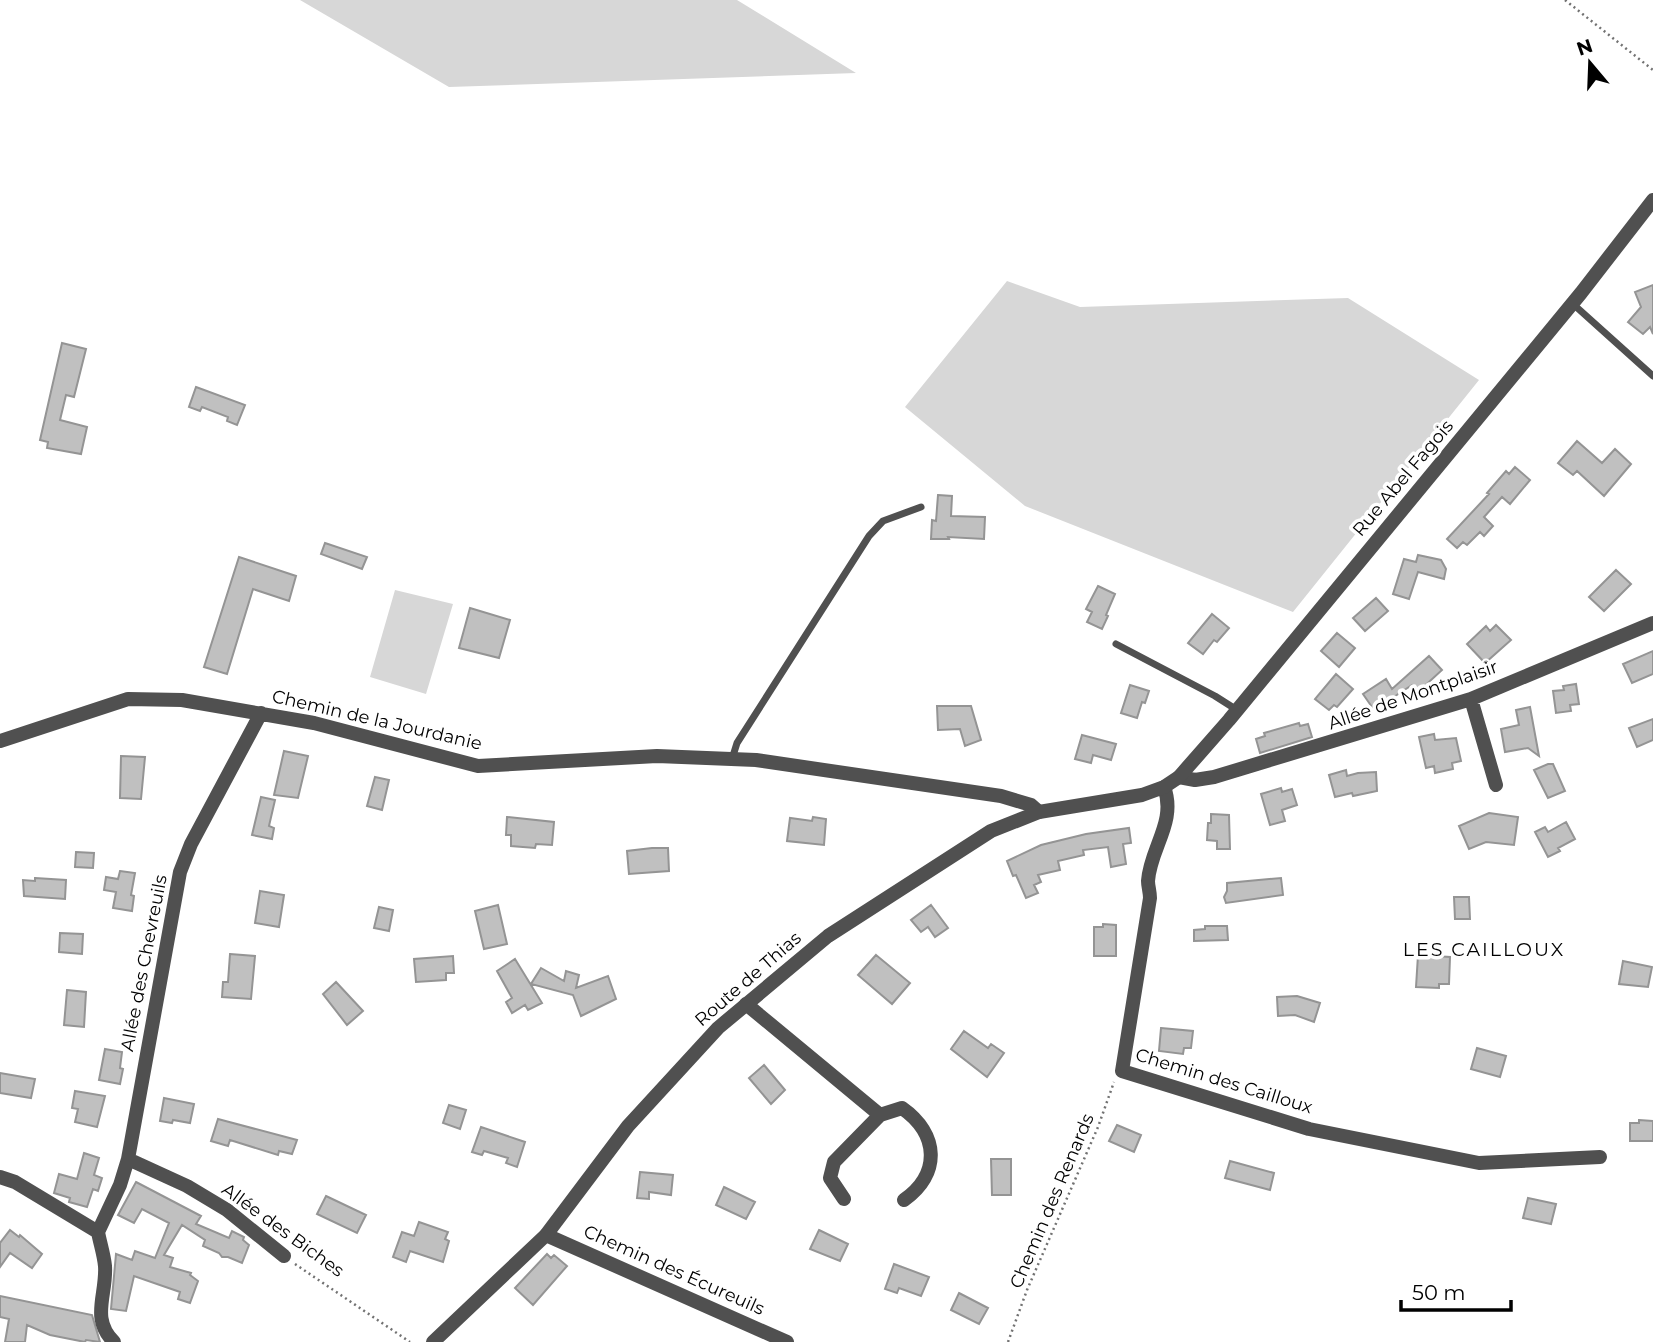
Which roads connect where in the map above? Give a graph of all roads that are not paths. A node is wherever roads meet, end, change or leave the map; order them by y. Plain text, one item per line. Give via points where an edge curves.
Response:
1 (1653, 201) edge
2 (1573, 303) junction
3 (1653, 376) edge
4 (922, 507) dead end
5 (1653, 622) edge
6 (1116, 644) dead end
7 (1471, 699) junction
8 (1237, 710) junction
9 (261, 713) junction
10 (0, 741) edge
11 (732, 759) junction
12 (1179, 777) junction
13 (1496, 785) dead end
14 (1164, 787) junction
15 (1039, 812) junction
16 (746, 1004) junction
17 (880, 1115) junction
18 (1600, 1157) dead end
19 (128, 1159) junction
20 (0, 1177) edge
21 (844, 1199) dead end
22 (904, 1200) dead end
23 (98, 1232) junction
24 (546, 1235) junction
25 (284, 1256) road end
26 (114, 1342) edge
27 (433, 1342) edge
28 (787, 1342) edge

1 - 2 street, Rue Abel Fagois
2 - 3 lane
2 - 8 street, Rue Abel Fagois
4 - 11 lane via 883,521 869,536 737,743
5 - 7 street, Allée de Montplaisir
6 - 8 lane
7 - 12 street, Allée de Montplaisir via 1214,777
7 - 13 street
8 - 12 street, Rue Abel Fagois
9 - 10 street, Chemin de la Jourdanie via 182,700 128,699
9 - 11 street, Chemin de la Jourdanie via 478,766 657,756
9 - 19 street, Allée des Chevreuils via 180,872
11 - 15 street, Chemin de la Jourdanie via 1001,796 1031,804
12 - 14 street, Route de Thias
14 - 15 street, Route de Thias via 1142,795
14 - 18 street, Chemin des Cailloux via 1169,803 1148,879 1150,898 1122,1071 1309,1129 1479,1163
15 - 16 street, Route de Thias via 991,831 927,871 828,936
16 - 17 street
16 - 24 street, Route de Thias via 628,1126
17 - 21 street via 834,1162 830,1178
17 - 22 street via 901,1108 916,1118 927,1135 931,1164 919,1189
19 - 23 street, Allée des Chevreuils
19 - 25 street, Allée des Biches via 227,1210
20 - 23 street
23 - 26 street via 105,1266 100,1320
24 - 27 street, Route de Thias
24 - 28 street, Chemin des Écureuils

